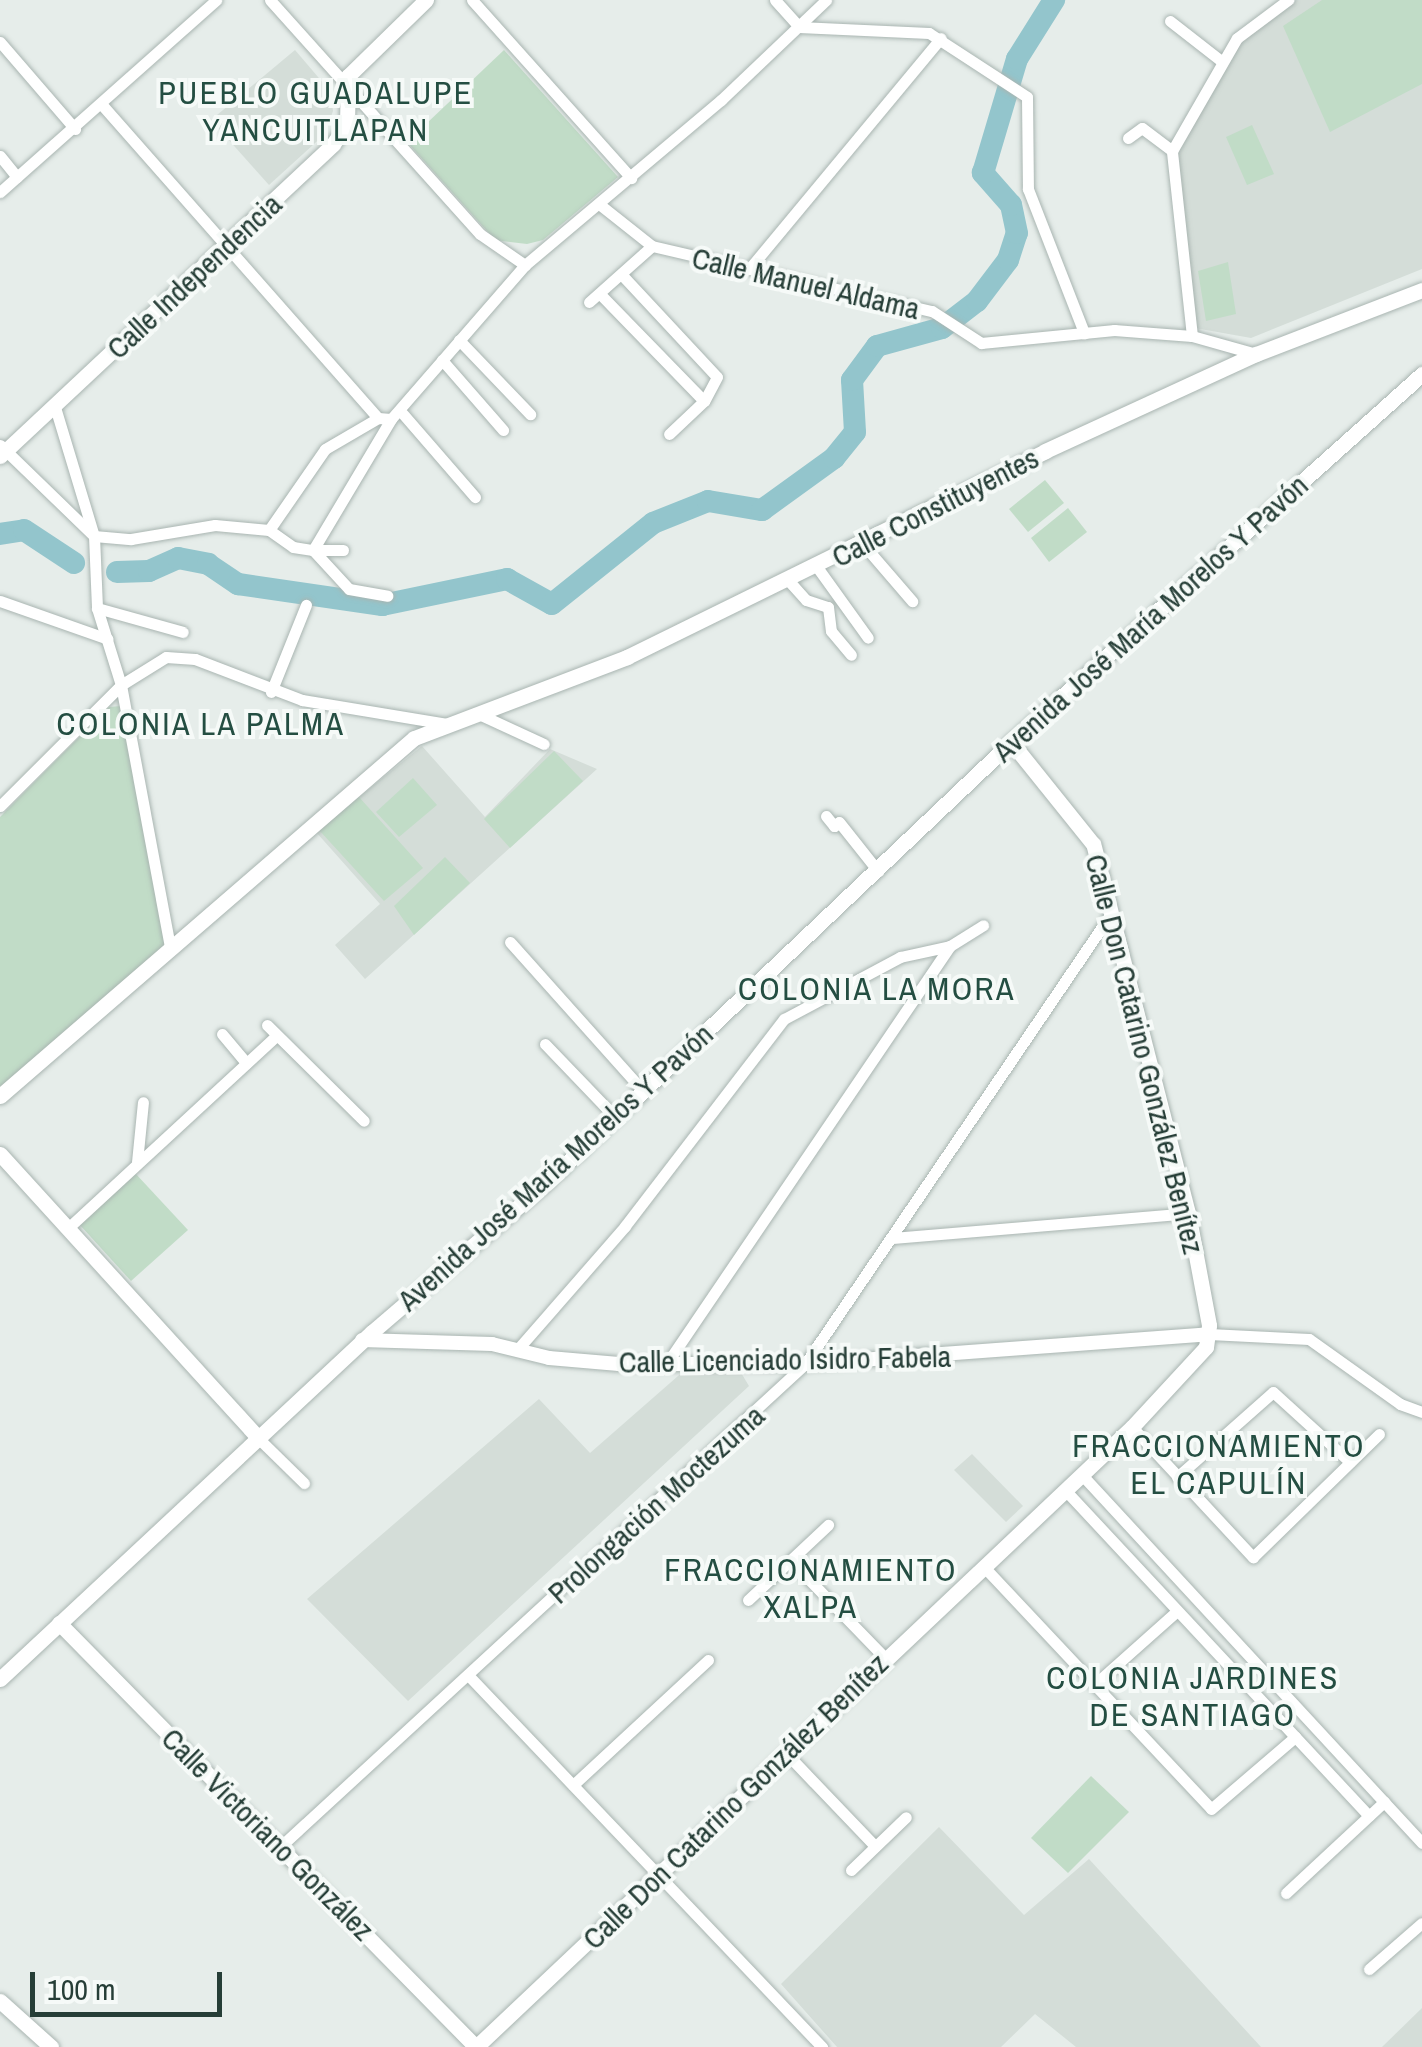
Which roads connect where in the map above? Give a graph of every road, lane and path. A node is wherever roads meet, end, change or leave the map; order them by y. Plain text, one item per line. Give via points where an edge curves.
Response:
1 (216, 0) edge
2 (270, 0) edge
3 (426, 0) edge
4 (472, 0) edge
5 (775, 0) edge
6 (826, 0) edge
7 (1288, 0) edge
8 (1170, 21) dead end
9 (799, 27) junction
10 (941, 38) junction
11 (0, 42) edge
12 (1220, 60) junction
13 (346, 83) junction
14 (103, 106) junction
15 (76, 129) junction
16 (1128, 138) dead end
17 (1172, 151) junction
18 (0, 156) edge
19 (17, 176) junction
20 (631, 178) junction
21 (0, 192) edge
22 (599, 204) junction
23 (652, 246) junction
24 (224, 250) junction
25 (525, 264) junction
26 (749, 270) junction
27 (622, 276) junction
28 (1422, 290) edge
29 (600, 294) junction
30 (590, 302) dead end
31 (1084, 334) junction
32 (1192, 336) junction
33 (459, 340) junction
34 (1256, 354) junction
35 (442, 360) junction
36 (1422, 374) edge
37 (704, 401) junction
38 (55, 407) junction
39 (530, 414) dead end
40 (391, 417) junction
41 (503, 430) dead end
42 (669, 434) dead end
43 (2, 451) edge
44 (475, 497) dead end
45 (268, 530) junction
46 (94, 536) junction
47 (862, 543) junction
48 (312, 550) junction
49 (343, 550) dead end
50 (816, 566) junction
51 (788, 580) junction
52 (387, 596) dead end
53 (0, 600) edge
54 (912, 601) dead end
55 (306, 605) dead end
56 (97, 608) junction
57 (183, 632) dead end
58 (868, 638) dead end
59 (108, 639) junction
60 (851, 656) dead end
61 (122, 684) junction
62 (272, 692) junction
63 (481, 715) junction
64 (448, 724) junction
65 (1011, 742) junction
66 (544, 744) dead end
67 (0, 806) edge
68 (826, 816) dead end
69 (878, 870) junction
70 (1110, 915) junction
71 (983, 925) dead end
72 (510, 942) dead end
73 (170, 946) junction
74 (950, 946) junction
75 (267, 1026) dead end
76 (222, 1034) dead end
77 (277, 1035) junction
78 (545, 1044) dead end
79 (246, 1063) junction
80 (642, 1091) junction
81 (0, 1096) edge
82 (144, 1102) dead end
83 (616, 1117) junction
84 (364, 1121) dead end
85 (0, 1154) edge
86 (137, 1162) junction
87 (1188, 1214) junction
88 (68, 1228) junction
89 (892, 1238) junction
90 (1209, 1334) junction
91 (362, 1340) junction
92 (517, 1350) junction
93 (666, 1363) junction
94 (805, 1364) junction
95 (1422, 1412) edge
96 (1132, 1427) junction
97 (1379, 1434) dead end
98 (260, 1439) junction
99 (1350, 1462) junction
100 (1082, 1475) junction
101 (1178, 1477) junction
102 (304, 1483) dead end
103 (1066, 1491) junction
104 (828, 1525) dead end
105 (1152, 1550) junction
106 (791, 1561) junction
107 (1134, 1565) junction
108 (985, 1568) junction
109 (748, 1600) dead end
110 (1177, 1611) junction
111 (59, 1623) junction
112 (884, 1658) junction
113 (708, 1660) dead end
114 (468, 1675) junction
115 (0, 1679) edge
116 (1095, 1684) junction
117 (1295, 1737) junction
118 (786, 1753) junction
119 (573, 1786) junction
120 (1384, 1802) junction
121 (1369, 1816) junction
122 (906, 1818) dead end
123 (1422, 1843) edge
124 (281, 1846) junction
125 (875, 1846) junction
126 (851, 1870) dead end
127 (659, 1875) junction
128 (1286, 1893) dead end
129 (1422, 1923) edge
130 (1369, 1970) dead end
131 (0, 2001) edge
132 (52, 2047) edge
133 (476, 2047) edge
134 (822, 2047) edge

1 - 14 street
2 - 13 street
3 - 13 main road
4 - 20 street
5 - 9 street
6 - 9 street
7 - 12 street via 1237,38
8 - 12 street
9 - 10 street via 913,28
9 - 20 street
10 - 26 street
10 - 31 street via 1027,98 1028,188
11 - 15 street
12 - 17 street
13 - 24 main road, Calle Independencia via 342,134
13 - 25 street via 480,234
14 - 15 street
14 - 24 street
15 - 19 street
16 - 17 street via 1142,128
17 - 32 street
18 - 19 street
19 - 21 street
20 - 22 street
22 - 23 street, Calle Manuel Aldama
22 - 25 street
23 - 26 street, Calle Manuel Aldama
23 - 27 street
24 - 38 main road, Calle Independencia
24 - 40 street
25 - 33 street
26 - 31 street, Calle Manuel Aldama via 932,311 975,340 1009,345
27 - 29 street
27 - 37 street via 716,377
28 - 34 main road, Calle Constituyentes
29 - 30 street
29 - 37 street
31 - 32 street, Calle Manuel Aldama
32 - 34 street, Calle Manuel Aldama
33 - 35 street
33 - 39 street
34 - 47 main road, Calle Constituyentes
35 - 40 street
35 - 41 street
36 - 65 main road, Avenida José María Morelos Y Pavón
37 - 42 street
38 - 43 main road, Calle Independencia
38 - 46 street
40 - 44 street
40 - 45 street via 325,449
40 - 48 street
43 - 46 street
45 - 46 street via 215,525 131,539
45 - 48 street via 293,548
46 - 56 street
47 - 50 main road, Calle Constituyentes
47 - 54 street
48 - 49 street
48 - 52 street via 350,589
50 - 51 main road, Calle Constituyentes
50 - 58 street
51 - 60 street via 806,600 828,607 831,631
51 - 63 main road, Calle Constituyentes via 627,658
53 - 59 street
55 - 62 street
56 - 57 street
56 - 59 street
59 - 61 street
61 - 62 street via 166,656 182,656
61 - 67 street
61 - 73 street
62 - 64 street
63 - 64 main road, Calle Constituyentes
63 - 66 street
64 - 73 main road, Calle Constituyentes via 414,738
65 - 69 main road, Avenida José María Morelos Y Pavón
65 - 70 main road, Calle Don Catarino González Benítez via 1082,823
68 - 69 street via 834,826 839,822
69 - 80 main road, Avenida José María Morelos Y Pavón
70 - 87 main road, Calle Don Catarino González Benítez
70 - 89 street, Prolongación Moctezuma
71 - 74 street
72 - 80 street
73 - 81 main road, Calle Constituyentes
74 - 92 street via 900,957 784,1019 625,1226
74 - 93 street
75 - 77 street
76 - 79 street
77 - 79 street
77 - 84 street
78 - 83 street
79 - 86 street
80 - 83 main road, Avenida José María Morelos Y Pavón
82 - 86 street
83 - 91 main road, Avenida José María Morelos Y Pavón
85 - 88 main road
86 - 88 street
87 - 89 street
87 - 90 main road, Calle Don Catarino González Benítez
88 - 98 main road
89 - 94 street, Prolongación Moctezuma
90 - 94 street, Calle Licenciado Isidro Fabela
90 - 95 street via 1309,1339 1342,1356 1400,1404
90 - 96 main road, Calle Don Catarino González Benítez via 1193,1368
91 - 92 street, Calle Licenciado Isidro Fabela
91 - 98 main road, Avenida José María Morelos Y Pavón
92 - 93 street, Calle Licenciado Isidro Fabela via 582,1362
93 - 94 street, Calle Licenciado Isidro Fabela
94 - 114 street, Prolongación Moctezuma
96 - 100 main road, Calle Don Catarino González Benítez
96 - 101 street
97 - 99 street
98 - 102 street
98 - 111 main road, Avenida José María Morelos Y Pavón
99 - 101 street via 1273,1392
99 - 101 street via 1253,1557
100 - 103 main road, Calle Don Catarino González Benítez
100 - 105 street
103 - 107 street
103 - 108 main road, Calle Don Catarino González Benítez
104 - 106 street
105 - 107 street
105 - 120 street
106 - 109 street
106 - 112 street
107 - 110 street
108 - 112 main road, Calle Don Catarino González Benítez
108 - 116 street
110 - 116 street
110 - 117 street
111 - 115 main road, Avenida José María Morelos Y Pavón
111 - 124 main road, Calle Victoriano González
112 - 118 main road, Calle Don Catarino González Benítez
113 - 119 street
114 - 119 street
114 - 124 street, Prolongación Moctezuma
116 - 117 street via 1216,1809
117 - 121 street
118 - 125 street
118 - 127 main road, Calle Don Catarino González Benítez
119 - 127 street
120 - 121 street
120 - 123 street
121 - 128 street
122 - 125 street
124 - 133 main road, Calle Victoriano González
125 - 126 street
127 - 133 main road, Calle Don Catarino González Benítez
127 - 134 street
129 - 130 street
131 - 132 main road

